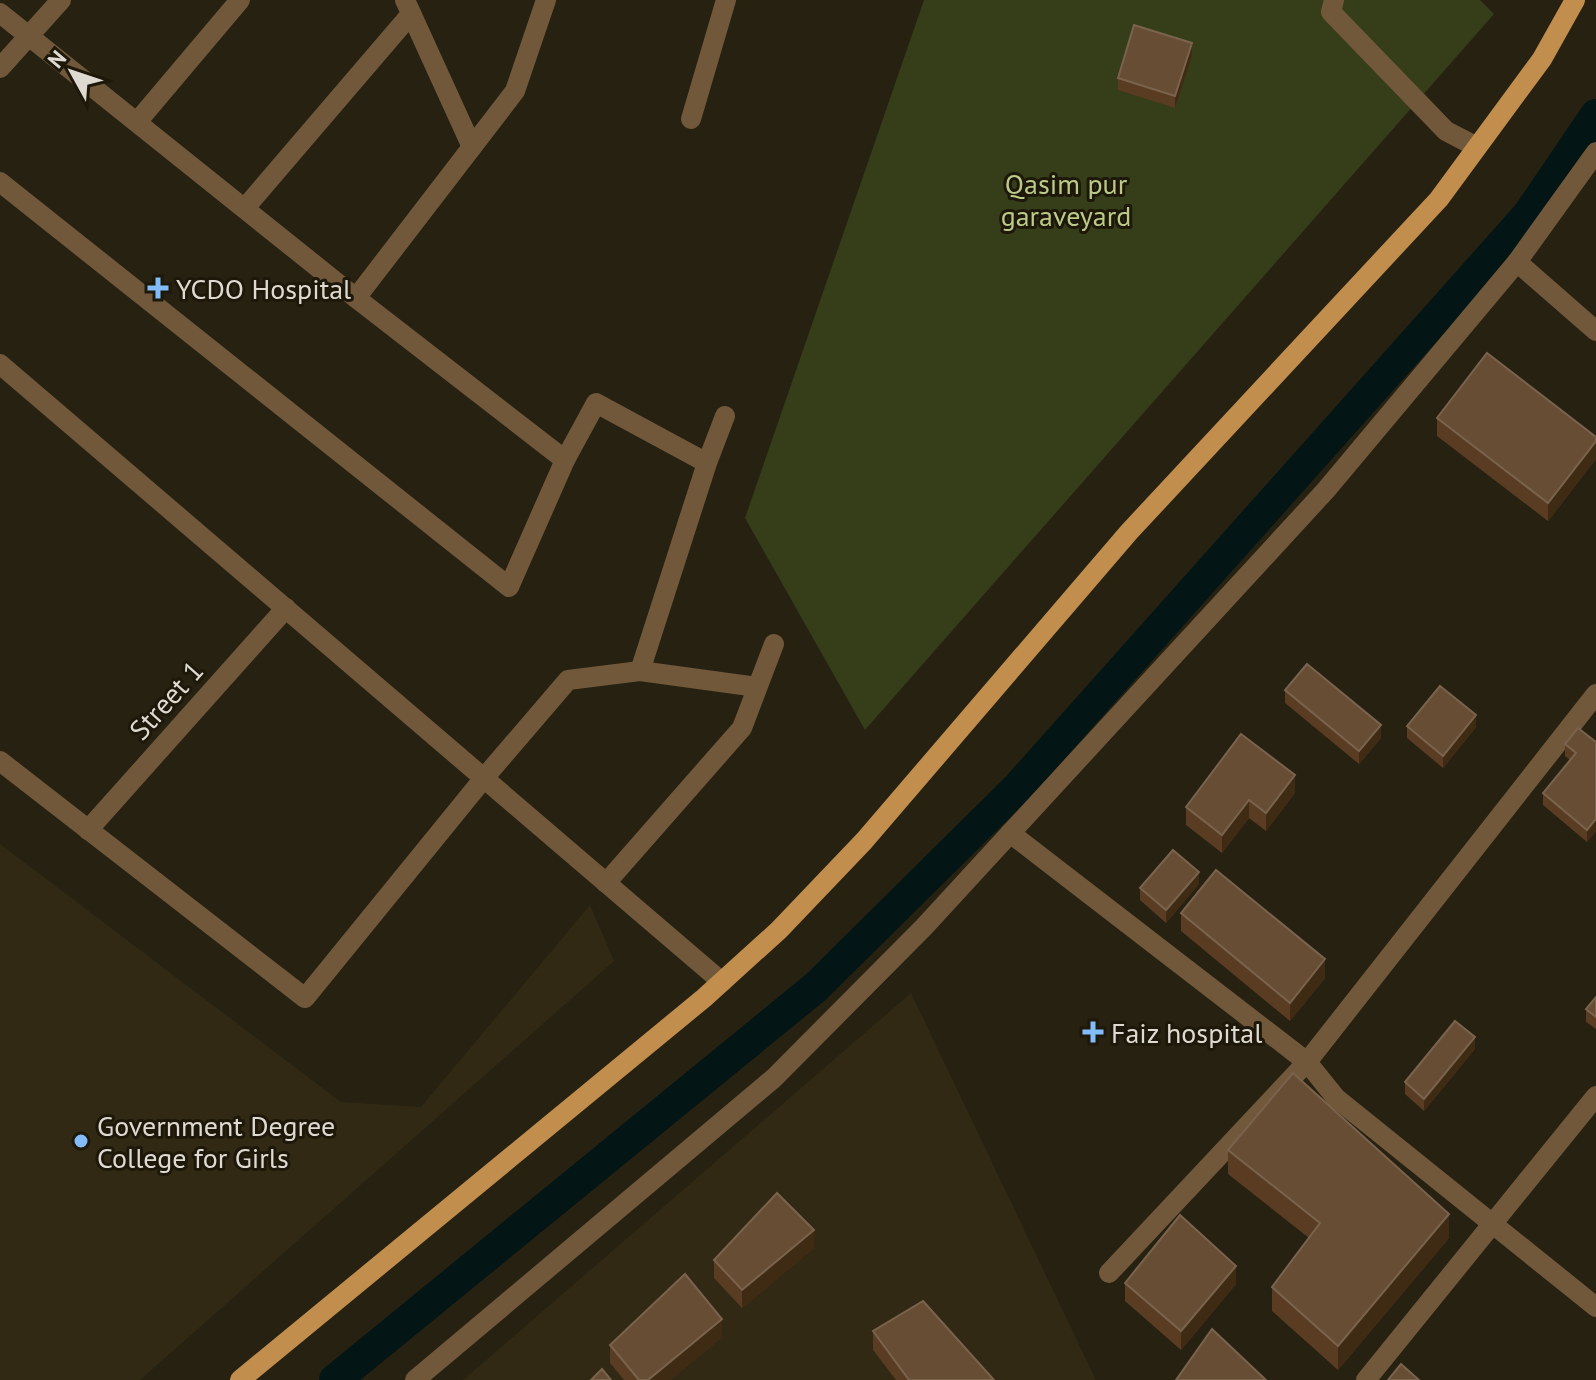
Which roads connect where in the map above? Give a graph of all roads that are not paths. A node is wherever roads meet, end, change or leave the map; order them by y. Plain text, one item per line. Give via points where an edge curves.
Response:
1 (61, 0) edge
2 (240, 0) edge
3 (546, 0) edge
4 (726, 0) edge
5 (1334, 0) edge
6 (1575, 0) edge
7 (408, 7) edge
8 (0, 13) edge
9 (29, 36) junction
10 (0, 68) edge
11 (691, 119) dead end
12 (137, 122) junction
13 (472, 147) junction
14 (1477, 147) junction
15 (1596, 152) edge
16 (0, 182) edge
17 (245, 208) junction
18 (1517, 262) junction
19 (356, 298) junction
20 (1596, 331) edge
21 (0, 364) edge
22 (725, 416) dead end
23 (565, 460) junction
24 (707, 463) junction
25 (286, 608) junction
26 (774, 644) dead end
27 (640, 671) junction
28 (757, 687) junction
29 (1596, 694) edge
30 (0, 761) edge
31 (484, 778) junction
32 (88, 830) junction
33 (1010, 833) junction
34 (606, 883) junction
35 (722, 982) junction
36 (1307, 1062) junction
37 (1596, 1096) edge
38 (1493, 1224) junction
39 (1109, 1273) dead end
40 (1596, 1307) edge
41 (240, 1380) edge
42 (415, 1380) edge
43 (1366, 1380) edge

1 - 9 street
2 - 12 street
3 - 13 street via 515,91
4 - 11 street
5 - 14 street via 1331,12 1446,131
6 - 14 main road via 1542,59
7 - 13 street
7 - 17 street
8 - 9 street
9 - 10 street
9 - 12 street
12 - 17 street
13 - 19 street
14 - 35 main road via 1439,199 1129,532 864,841
15 - 18 street
16 - 23 street via 509,587
17 - 19 street
18 - 20 street
18 - 33 street via 1326,490
19 - 23 street
21 - 25 street
22 - 24 street
23 - 24 street via 596,403
24 - 27 street
25 - 31 street
25 - 32 street, Street 1
26 - 28 street
27 - 28 street
27 - 31 street via 568,680
28 - 34 street via 742,728
29 - 36 street
30 - 32 street
31 - 32 street via 305,998
31 - 34 street
33 - 36 street
33 - 42 street via 774,1078
34 - 35 street
35 - 41 main road
36 - 38 street via 1336,1098
36 - 39 street
37 - 38 street
38 - 40 street
38 - 43 street

